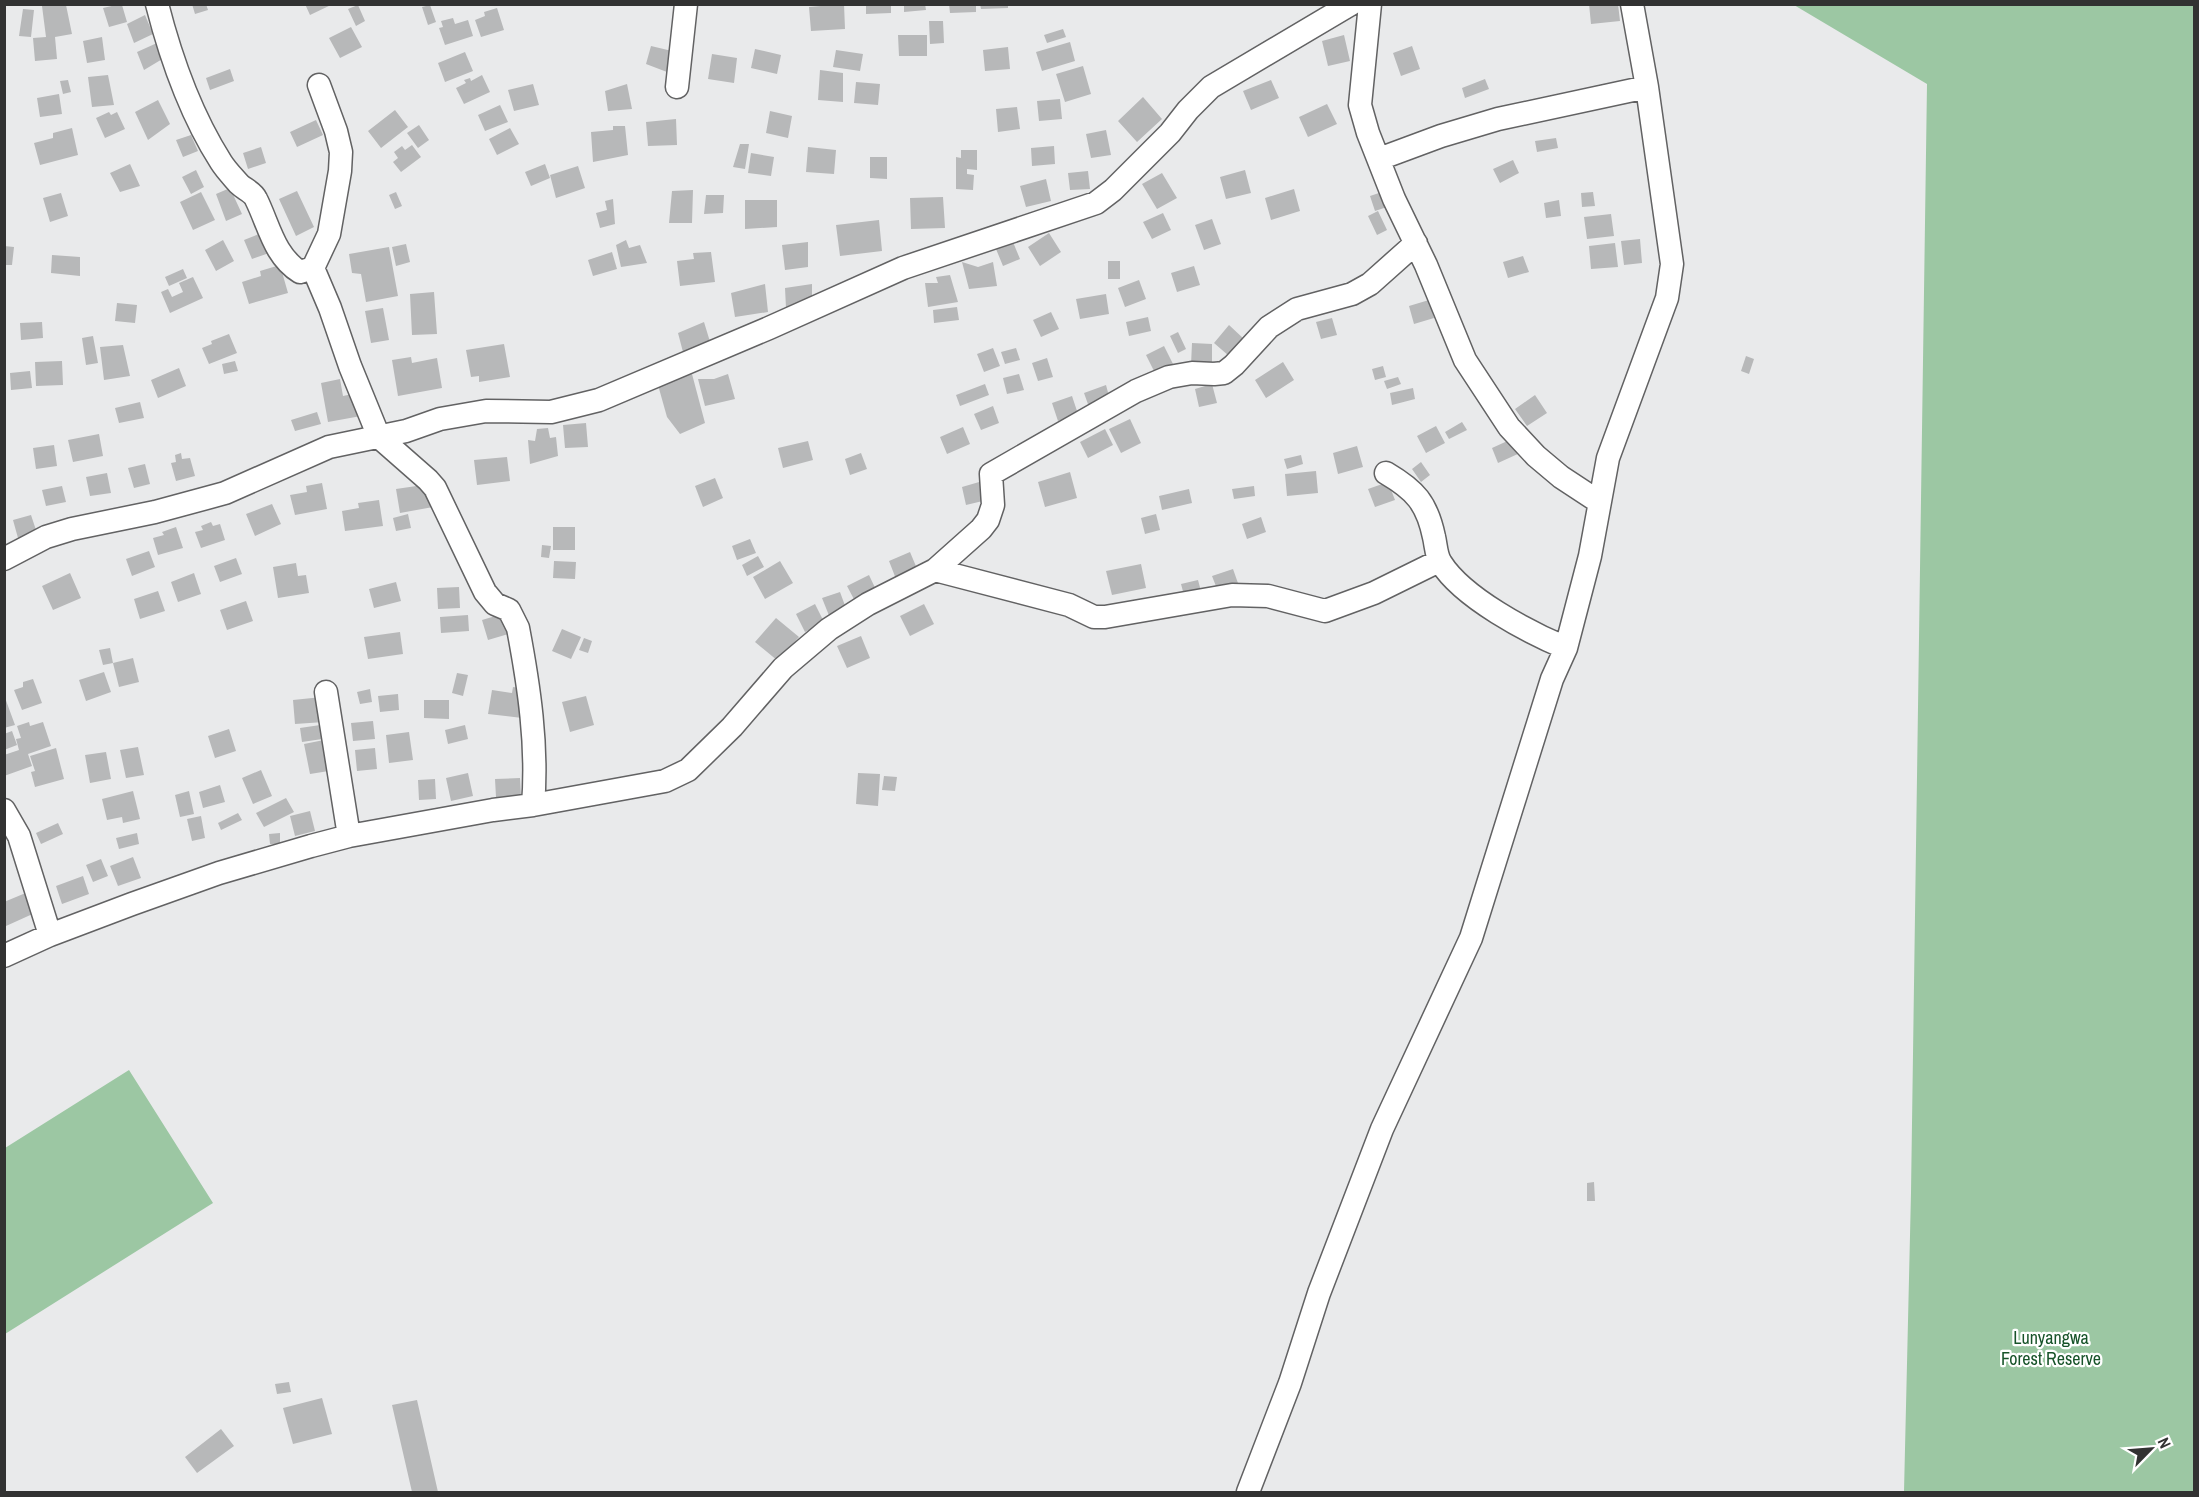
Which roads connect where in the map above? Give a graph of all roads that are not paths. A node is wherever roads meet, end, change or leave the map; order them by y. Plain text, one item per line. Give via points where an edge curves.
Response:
1 (157, 4) edge
2 (686, 4) edge
3 (1351, 4) edge
4 (1370, 4) edge
5 (1632, 4) edge
6 (319, 85) dead end
7 (677, 87) dead end
8 (1647, 87) junction
9 (1378, 159) junction
10 (1416, 243) junction
11 (313, 268) junction
12 (379, 437) junction
13 (1386, 473) dead end
14 (1599, 502) junction
15 (4, 559) edge
16 (1439, 561) junction
17 (935, 570) junction
18 (1566, 648) junction
19 (326, 692) dead end
20 (532, 805) junction
21 (4, 810) edge
22 (349, 836) junction
23 (50, 935) junction
24 (4, 956) edge
25 (1248, 1492) edge

1 - 11 street via 167,43 209,143 223,166 255,196 284,257 300,272
2 - 7 street
3 - 12 street via 1211,87 1122,182 1096,202 903,268 599,400 551,412 486,411
4 - 9 street via 1360,105
5 - 8 street
6 - 11 street via 341,152 329,234
8 - 9 street via 1498,119
8 - 14 street via 1672,264 1667,298 1608,458
9 - 10 street
10 - 14 street via 1466,360 1509,427 1561,477
10 - 17 street via 1370,284 1352,294 1297,309 1269,327 1224,373 1169,377 1136,391 992,474 993,505 988,520
11 - 12 street
12 - 15 street via 329,447 225,493 46,537
12 - 20 street via 435,488 485,592 495,604 509,610 518,628 532,720
13 - 16 street via 1420,498
14 - 18 street via 1590,556
16 - 17 street via 1374,593 1325,611 1268,596 1232,595 1105,617
16 - 18 street via 1456,582 1486,604
17 - 20 street via 829,629 783,668 688,770 665,781
18 - 25 street via 1552,679 1471,938 1382,1129
19 - 22 street
20 - 22 street
21 - 23 street via 19,836
22 - 23 street via 219,873
23 - 24 street

